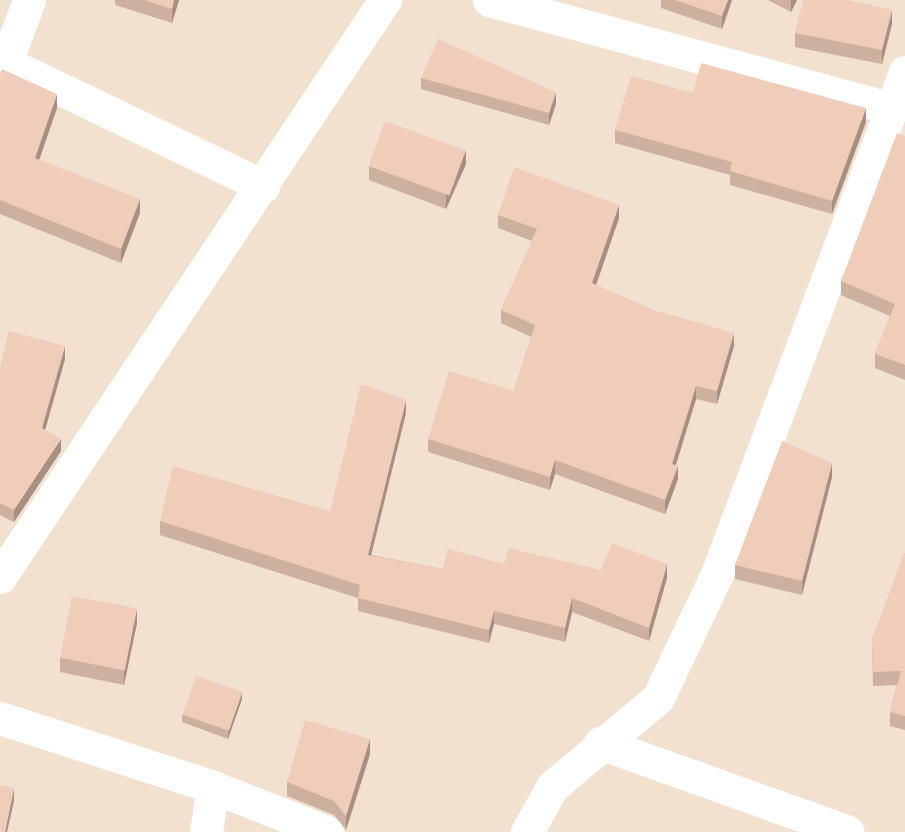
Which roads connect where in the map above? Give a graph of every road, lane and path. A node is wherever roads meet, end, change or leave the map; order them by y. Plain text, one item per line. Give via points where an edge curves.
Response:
1 (29, 0) edge
2 (385, 0) edge
3 (489, 0) edge
4 (3, 61) edge
5 (905, 72) edge
6 (892, 109) junction
7 (263, 186) junction
8 (0, 577) edge
9 (0, 718) edge
10 (600, 743) junction
11 (213, 787) junction
12 (206, 832) edge
13 (327, 832) edge
14 (527, 832) edge
15 (848, 832) edge

1 - 4 street
2 - 7 street
3 - 6 street
4 - 7 street
5 - 6 street
6 - 10 street via 717,574 658,698
7 - 8 street
9 - 11 street
10 - 14 street via 552,787
10 - 15 street
11 - 12 street
11 - 13 street

